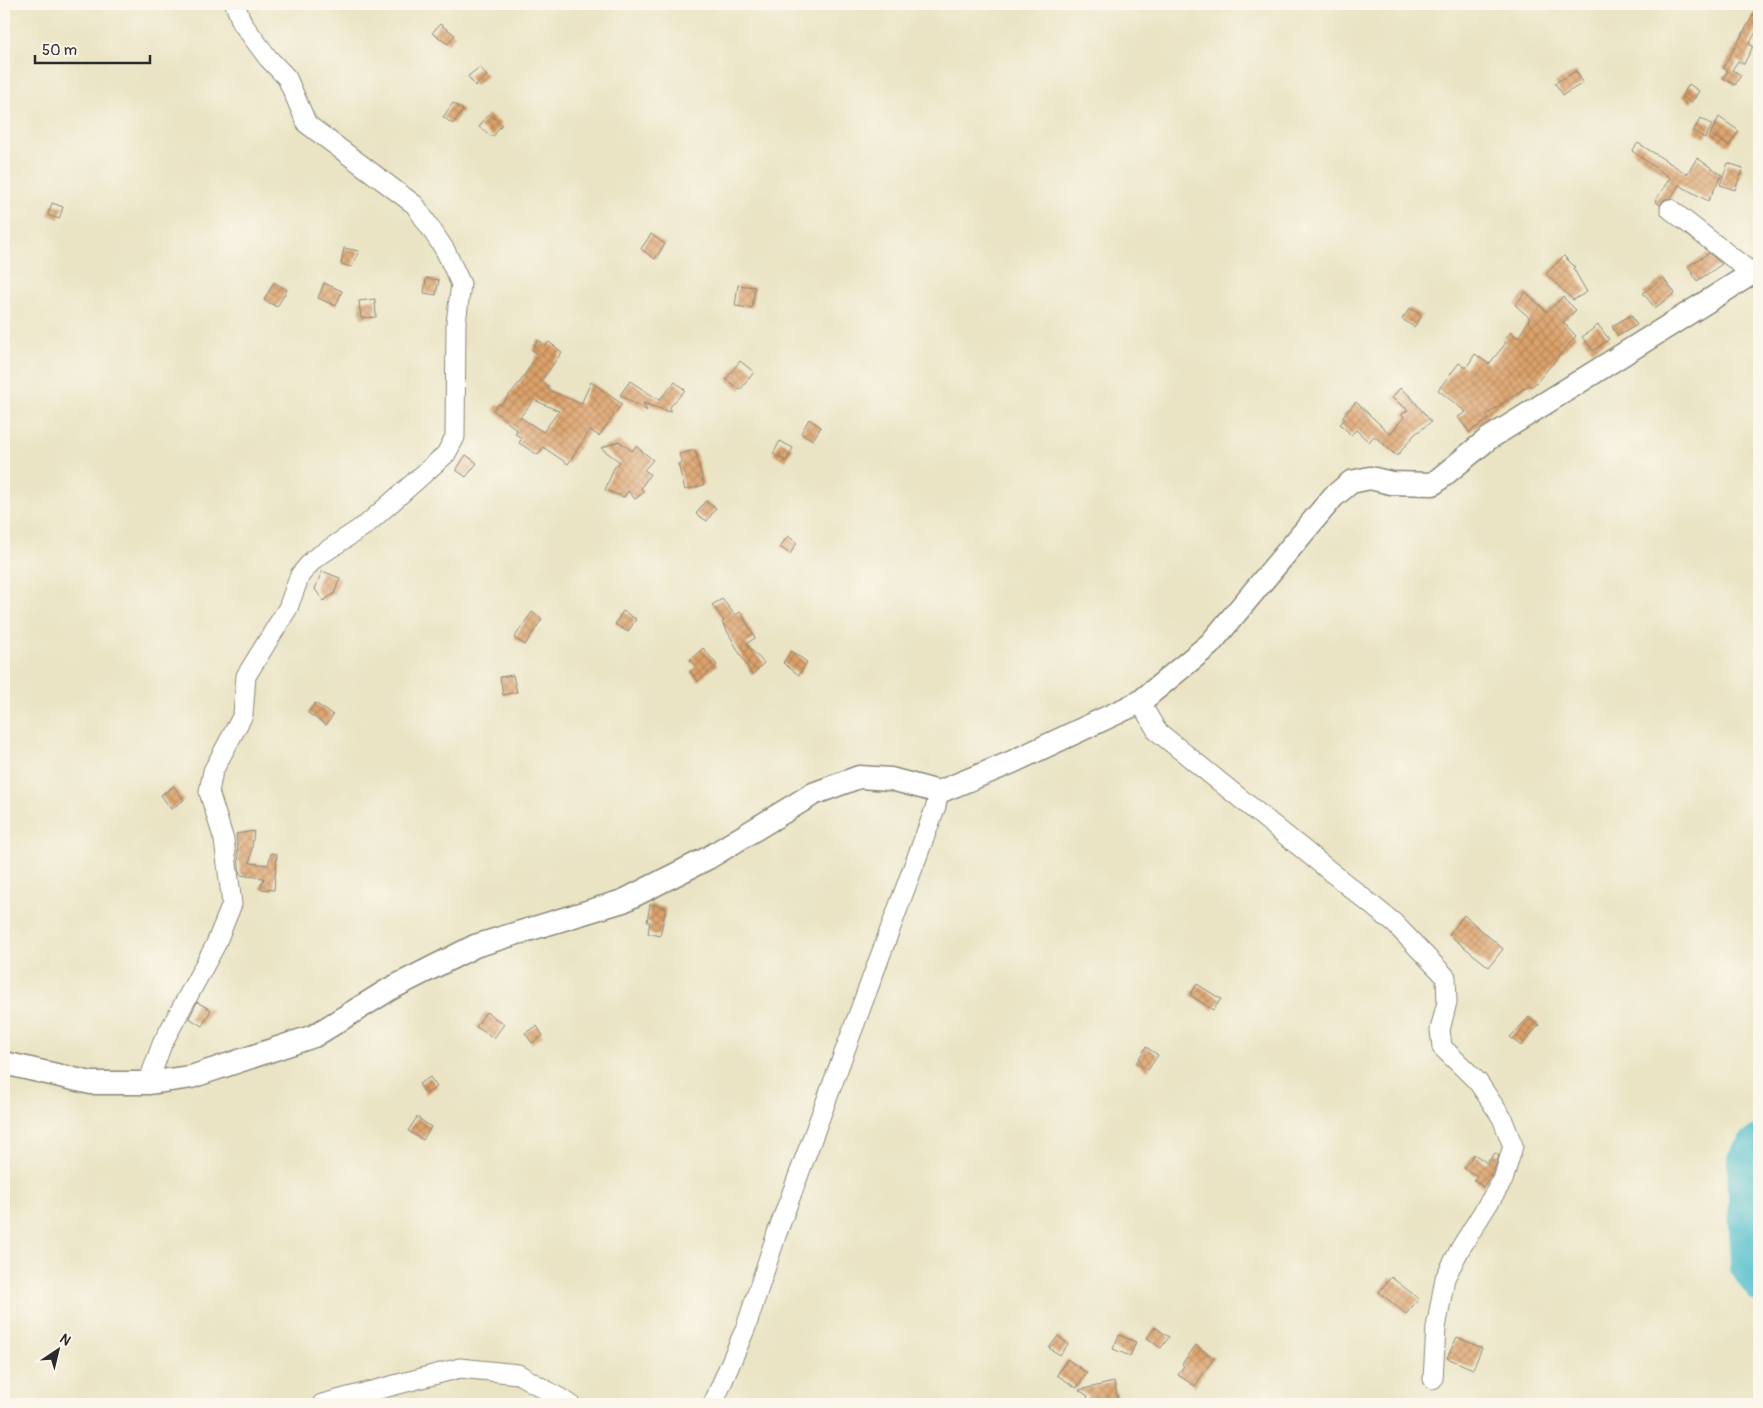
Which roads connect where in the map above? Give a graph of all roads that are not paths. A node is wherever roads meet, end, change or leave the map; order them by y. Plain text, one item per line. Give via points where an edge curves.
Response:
1 (235, 4) edge
2 (1670, 209) dead end
3 (1756, 271) edge
4 (1140, 702) junction
5 (939, 792) junction
6 (4, 1063) edge
7 (148, 1083) junction
8 (1433, 1379) dead end
9 (322, 1404) edge
10 (570, 1404) edge
11 (712, 1404) edge

1 - 7 street via 242,23 287,78 307,124 415,205 445,250 462,284 456,323 455,437 446,454 367,524 314,559 300,575 288,608 246,676 243,715 213,770 209,792 224,840 232,904 215,946 162,1044
2 - 3 street
3 - 4 street via 1488,439 1432,484 1391,483 1370,478 1351,482 1333,497 1210,644
4 - 5 street
4 - 8 street via 1157,731 1394,923 1446,977 1447,1002 1440,1030 1442,1047 1478,1082 1502,1118 1513,1146 1504,1180 1445,1278 1436,1328
5 - 7 street via 891,779 859,777 822,790 669,880 623,901 475,946 390,989 314,1036 191,1077
5 - 11 street via 746,1326
6 - 7 street via 91,1083
9 - 10 street via 460,1368 518,1374

